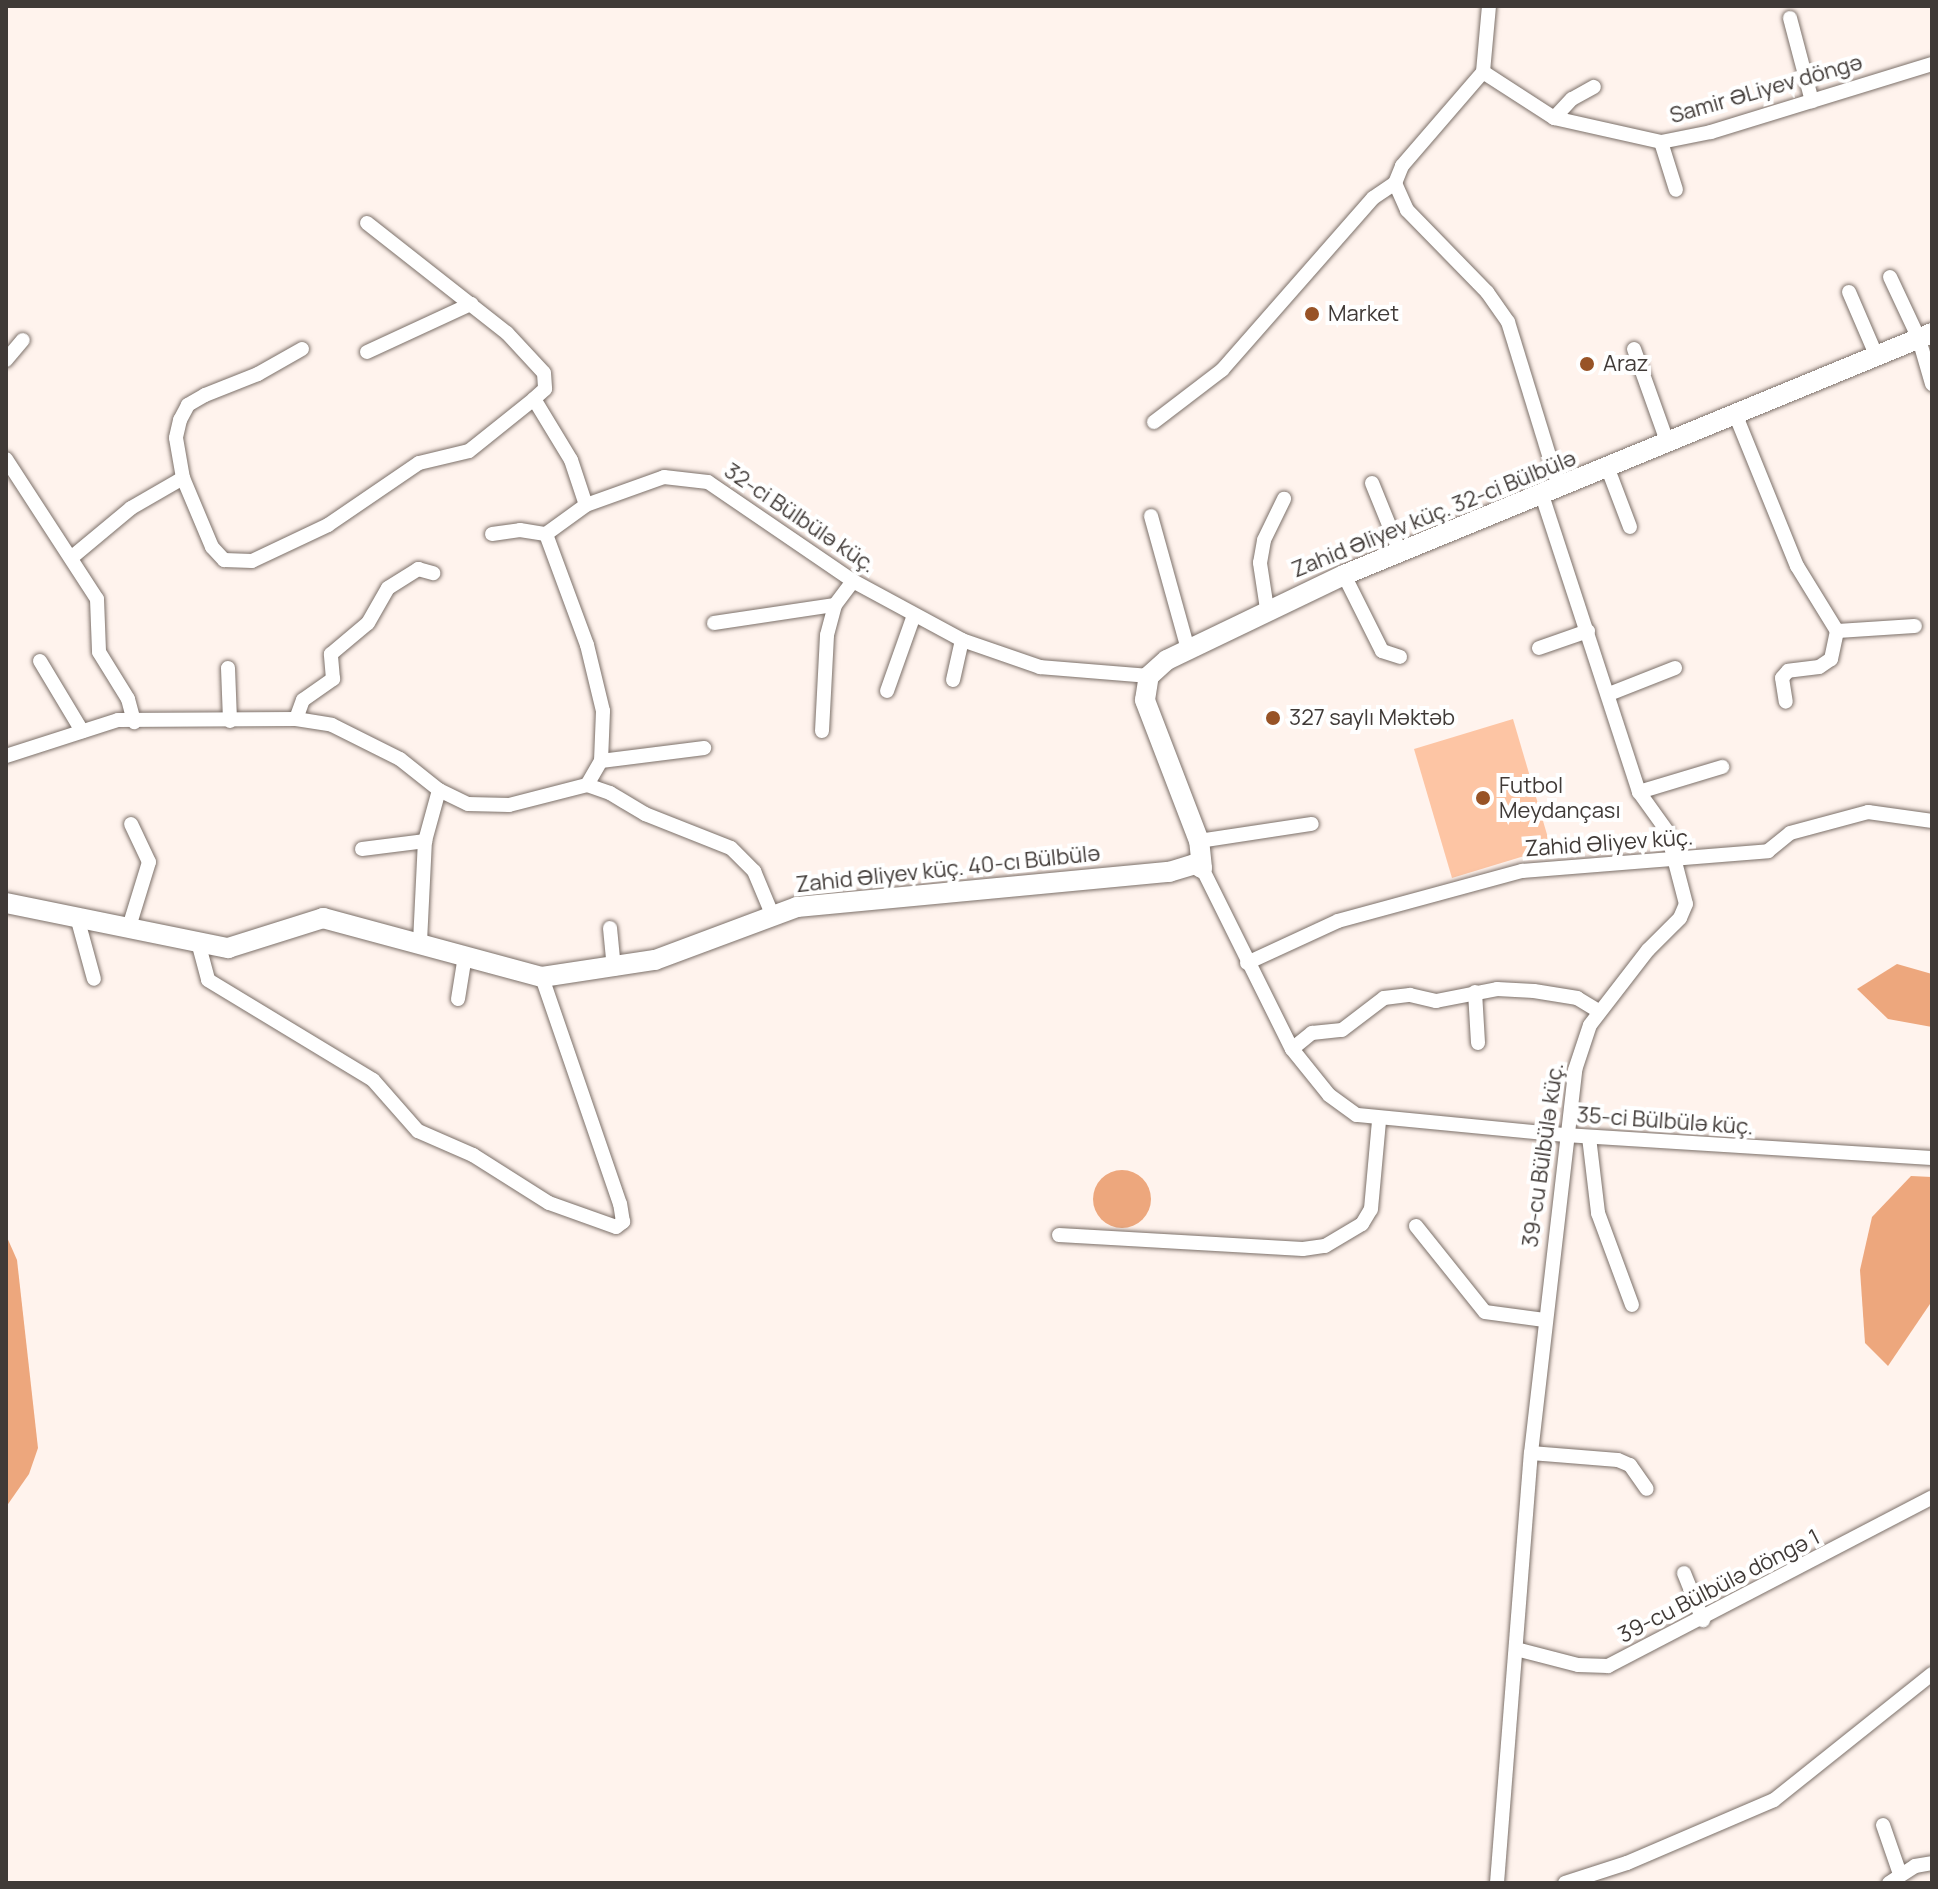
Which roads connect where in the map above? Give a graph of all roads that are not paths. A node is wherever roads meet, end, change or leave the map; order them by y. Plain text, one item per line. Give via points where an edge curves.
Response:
1 (1489, 6) edge
2 (1790, 18) dead end
3 (1932, 64) edge
4 (1483, 72) junction
5 (1594, 87) dead end
6 (1812, 101) junction
7 (1554, 118) junction
8 (1661, 142) junction
9 (1395, 183) junction
10 (1676, 190) dead end
11 (367, 223) dead end
12 (1890, 277) dead end
13 (1849, 292) dead end
14 (471, 304) junction
15 (1925, 336) edge
16 (23, 340) dead end
17 (302, 349) dead end
18 (1634, 349) dead end
19 (367, 352) dead end
20 (1877, 357) junction
21 (6, 360) edge
22 (1932, 384) edge
23 (534, 399) junction
24 (1736, 416) junction
25 (1154, 422) dead end
26 (1668, 444) junction
27 (6, 459) edge
28 (1608, 469) junction
29 (183, 478) junction
30 (1372, 483) dead end
31 (1550, 491) junction
32 (1284, 499) dead end
33 (586, 505) junction
34 (1151, 516) dead end
35 (1630, 527) dead end
36 (492, 534) dead end
37 (546, 534) junction
38 (1400, 552) junction
39 (71, 558) junction
40 (433, 573) dead end
41 (1344, 575) junction
42 (853, 581) junction
43 (835, 605) junction
44 (1267, 609) junction
45 (913, 618) junction
46 (714, 623) dead end
47 (1915, 626) dead end
48 (1588, 631) junction
49 (1837, 631) junction
50 (962, 640) junction
51 (1539, 648) dead end
52 (1188, 649) junction
53 (1400, 657) dead end
54 (40, 661) dead end
55 (228, 668) dead end
56 (1675, 668) dead end
57 (1149, 676) junction
58 (953, 680) dead end
59 (887, 691) dead end
60 (1609, 694) junction
61 (1786, 702) dead end
62 (296, 719) junction
63 (230, 721) junction
64 (134, 722) junction
65 (82, 731) junction
66 (822, 731) dead end
67 (704, 748) dead end
68 (6, 756) edge
69 (601, 761) junction
70 (1722, 767) dead end
71 (587, 785) junction
72 (439, 790) junction
73 (1639, 792) junction
74 (1932, 821) edge
75 (131, 824) dead end
76 (1312, 824) dead end
77 (425, 841) junction
78 (1199, 841) junction
79 (362, 849) dead end
80 (1677, 859) junction
81 (1202, 868) junction
82 (6, 903) edge
83 (772, 914) junction
84 (77, 917) junction
85 (129, 927) junction
86 (610, 928) dead end
87 (198, 942) junction
88 (420, 942) junction
89 (465, 956) junction
90 (1247, 963) junction
91 (614, 969) junction
92 (542, 977) junction
93 (94, 979) dead end
94 (1475, 992) junction
95 (458, 999) dead end
96 (1599, 1011) junction
97 (1478, 1043) dead end
98 (1292, 1049) junction
99 (1379, 1121) junction
100 (1564, 1135) junction
101 (1589, 1137) junction
102 (1932, 1158) edge
103 (1416, 1226) dead end
104 (1059, 1235) dead end
105 (1632, 1305) dead end
106 (1544, 1320) junction
107 (1531, 1453) junction
108 (1647, 1489) dead end
109 (1932, 1497) edge
110 (1684, 1573) dead end
111 (1703, 1620) junction
112 (1516, 1649) junction
113 (1932, 1674) edge
114 (1883, 1825) dead end
115 (1932, 1863) edge
116 (1895, 1878) edge
117 (1497, 1883) edge
118 (1565, 1883) edge

1 - 4 street
2 - 6 street
3 - 6 street, Samir ƏLiyev döngə
4 - 7 street, Samir ƏLiyev döngə
4 - 9 street via 1402,166
5 - 7 street
6 - 8 street, Samir ƏLiyev döngə
7 - 8 street, Samir ƏLiyev döngə
8 - 10 street
9 - 25 street via 1373,198 1222,370
9 - 31 street, 39-cu Bülbülə küç. via 1407,210 1487,292 1508,322
11 - 14 street
12 - 15 street
13 - 20 street
14 - 19 street
14 - 23 street via 544,373 545,389
15 - 20 street, Zahid Əliyev küç. 32-ci Bülbülə
15 - 22 street
16 - 21 street
17 - 29 street via 188,405 176,438
18 - 26 street
20 - 24 street, Zahid Əliyev küç. 32-ci Bülbülə
23 - 29 street via 469,451 419,463 328,525 252,561 217,555
23 - 33 street via 571,460
24 - 26 street, Zahid Əliyev küç. 32-ci Bülbülə
24 - 49 street via 1797,566
26 - 28 street, Zahid Əliyev küç. 32-ci Bülbülə
27 - 39 street
28 - 31 street, Zahid Əliyev küç. 32-ci Bülbülə
28 - 35 street
29 - 39 street via 131,508
30 - 38 street
31 - 38 street, Zahid Əliyev küç. 32-ci Bülbülə
31 - 48 street, 39-cu Bülbülə küç.
32 - 44 street via 1264,540 1260,563
33 - 37 street, 32-ci Bülbülə küç.
33 - 42 street, 32-ci Bülbülə küç. via 664,477 695,478 723,491
34 - 52 street
36 - 37 street
37 - 69 street via 596,682 603,711
38 - 41 street, Zahid Əliyev küç. 32-ci Bülbülə
39 - 64 street via 100,607 99,652 128,699
40 - 62 street via 418,569 388,588 368,623 334,649 333,679 303,700
41 - 44 street, Zahid Əliyev küç. 32-ci Bülbülə
41 - 53 street via 1382,651
42 - 43 street
42 - 45 street, 32-ci Bülbülə küç.
43 - 46 street
43 - 66 street via 826,647
44 - 52 street, Zahid Əliyev küç. 32-ci Bülbülə
45 - 50 street, 32-ci Bülbülə küç.
45 - 59 street
47 - 49 street
48 - 51 street
48 - 60 street, 39-cu Bülbülə küç.
49 - 61 street via 1831,659 1819,667 1788,671 1782,678
50 - 57 street, 32-ci Bülbülə küç. via 1040,667
50 - 58 street
52 - 57 street, Zahid Əliyev küç. 32-ci Bülbülə
54 - 65 street
55 - 63 street
56 - 60 street
57 - 78 street via 1149,720
60 - 73 street, 39-cu Bülbülə küç.
62 - 63 street
62 - 72 street via 364,738 413,767
63 - 64 street
64 - 65 street via 104,722
65 - 68 street
67 - 69 street
69 - 71 street
70 - 73 street
71 - 72 street via 487,806
71 - 83 street via 731,848 754,871
72 - 77 street
73 - 80 street, 39-cu Bülbülə küç. via 1667,831
74 - 80 street, Zahid Əliyev küç. via 1868,812 1790,833 1768,851
75 - 85 street via 149,862
76 - 78 street
77 - 79 street
77 - 88 street
78 - 81 street
80 - 90 street, Zahid Əliyev küç. via 1522,871 1338,921
80 - 96 street, 39-cu Bülbülə küç. via 1684,912
81 - 83 street, Zahid Əliyev küç. 40-cı Bülbülə via 1195,864 1169,872 822,903
81 - 90 street, 35-ci Bülbülə küç.
82 - 84 street, Zahid Əliyev küç. 40-cı Bülbülə
83 - 91 street, Zahid Əliyev küç. 40-cı Bülbülə via 655,960
84 - 85 street, Zahid Əliyev küç. 40-cı Bülbülə
84 - 93 street
85 - 87 street, Zahid Əliyev küç. 40-cı Bülbülə
86 - 91 street
87 - 88 street, Zahid Əliyev küç. 40-cı Bülbülə via 237,946 323,918
87 - 92 street via 208,980 373,1080 418,1131 473,1155 549,1203 616,1227 623,1222 620,1204
88 - 89 street, Zahid Əliyev küç. 40-cı Bülbülə
89 - 92 street, Zahid Əliyev küç. 40-cı Bülbülə
89 - 95 street
90 - 98 street, 35-ci Bülbülə küç.
91 - 92 street, Zahid Əliyev küç. 40-cı Bülbülə
94 - 96 street via 1497,989 1577,998
94 - 97 street
94 - 98 street via 1436,1001 1410,995 1384,998 1342,1030 1312,1033
96 - 100 street, 39-cu Bülbülə küç. via 1582,1042
98 - 99 street, 35-ci Bülbülə küç. via 1346,1110
99 - 100 street, 35-ci Bülbülə küç.
99 - 104 street via 1371,1209 1362,1224 1325,1246
100 - 101 street, 35-ci Bülbülə küç.
100 - 106 street, 39-cu Bülbülə küç.
101 - 102 street, 35-ci Bülbülə küç.
101 - 105 street via 1598,1213
103 - 106 street via 1485,1312
106 - 107 street, 39-cu Bülbülə küç.
107 - 108 street via 1618,1460 1630,1465
107 - 112 street, 39-cu Bülbülə küç.
109 - 111 street, 39-cu Bülbülə döngə 1
110 - 111 street
111 - 112 street, 39-cu Bülbülə döngə 1 via 1608,1666 1578,1665
112 - 117 street, 39-cu Bülbülə küç.
113 - 118 street via 1774,1800 1627,1863
114 - 116 street
115 - 116 street

